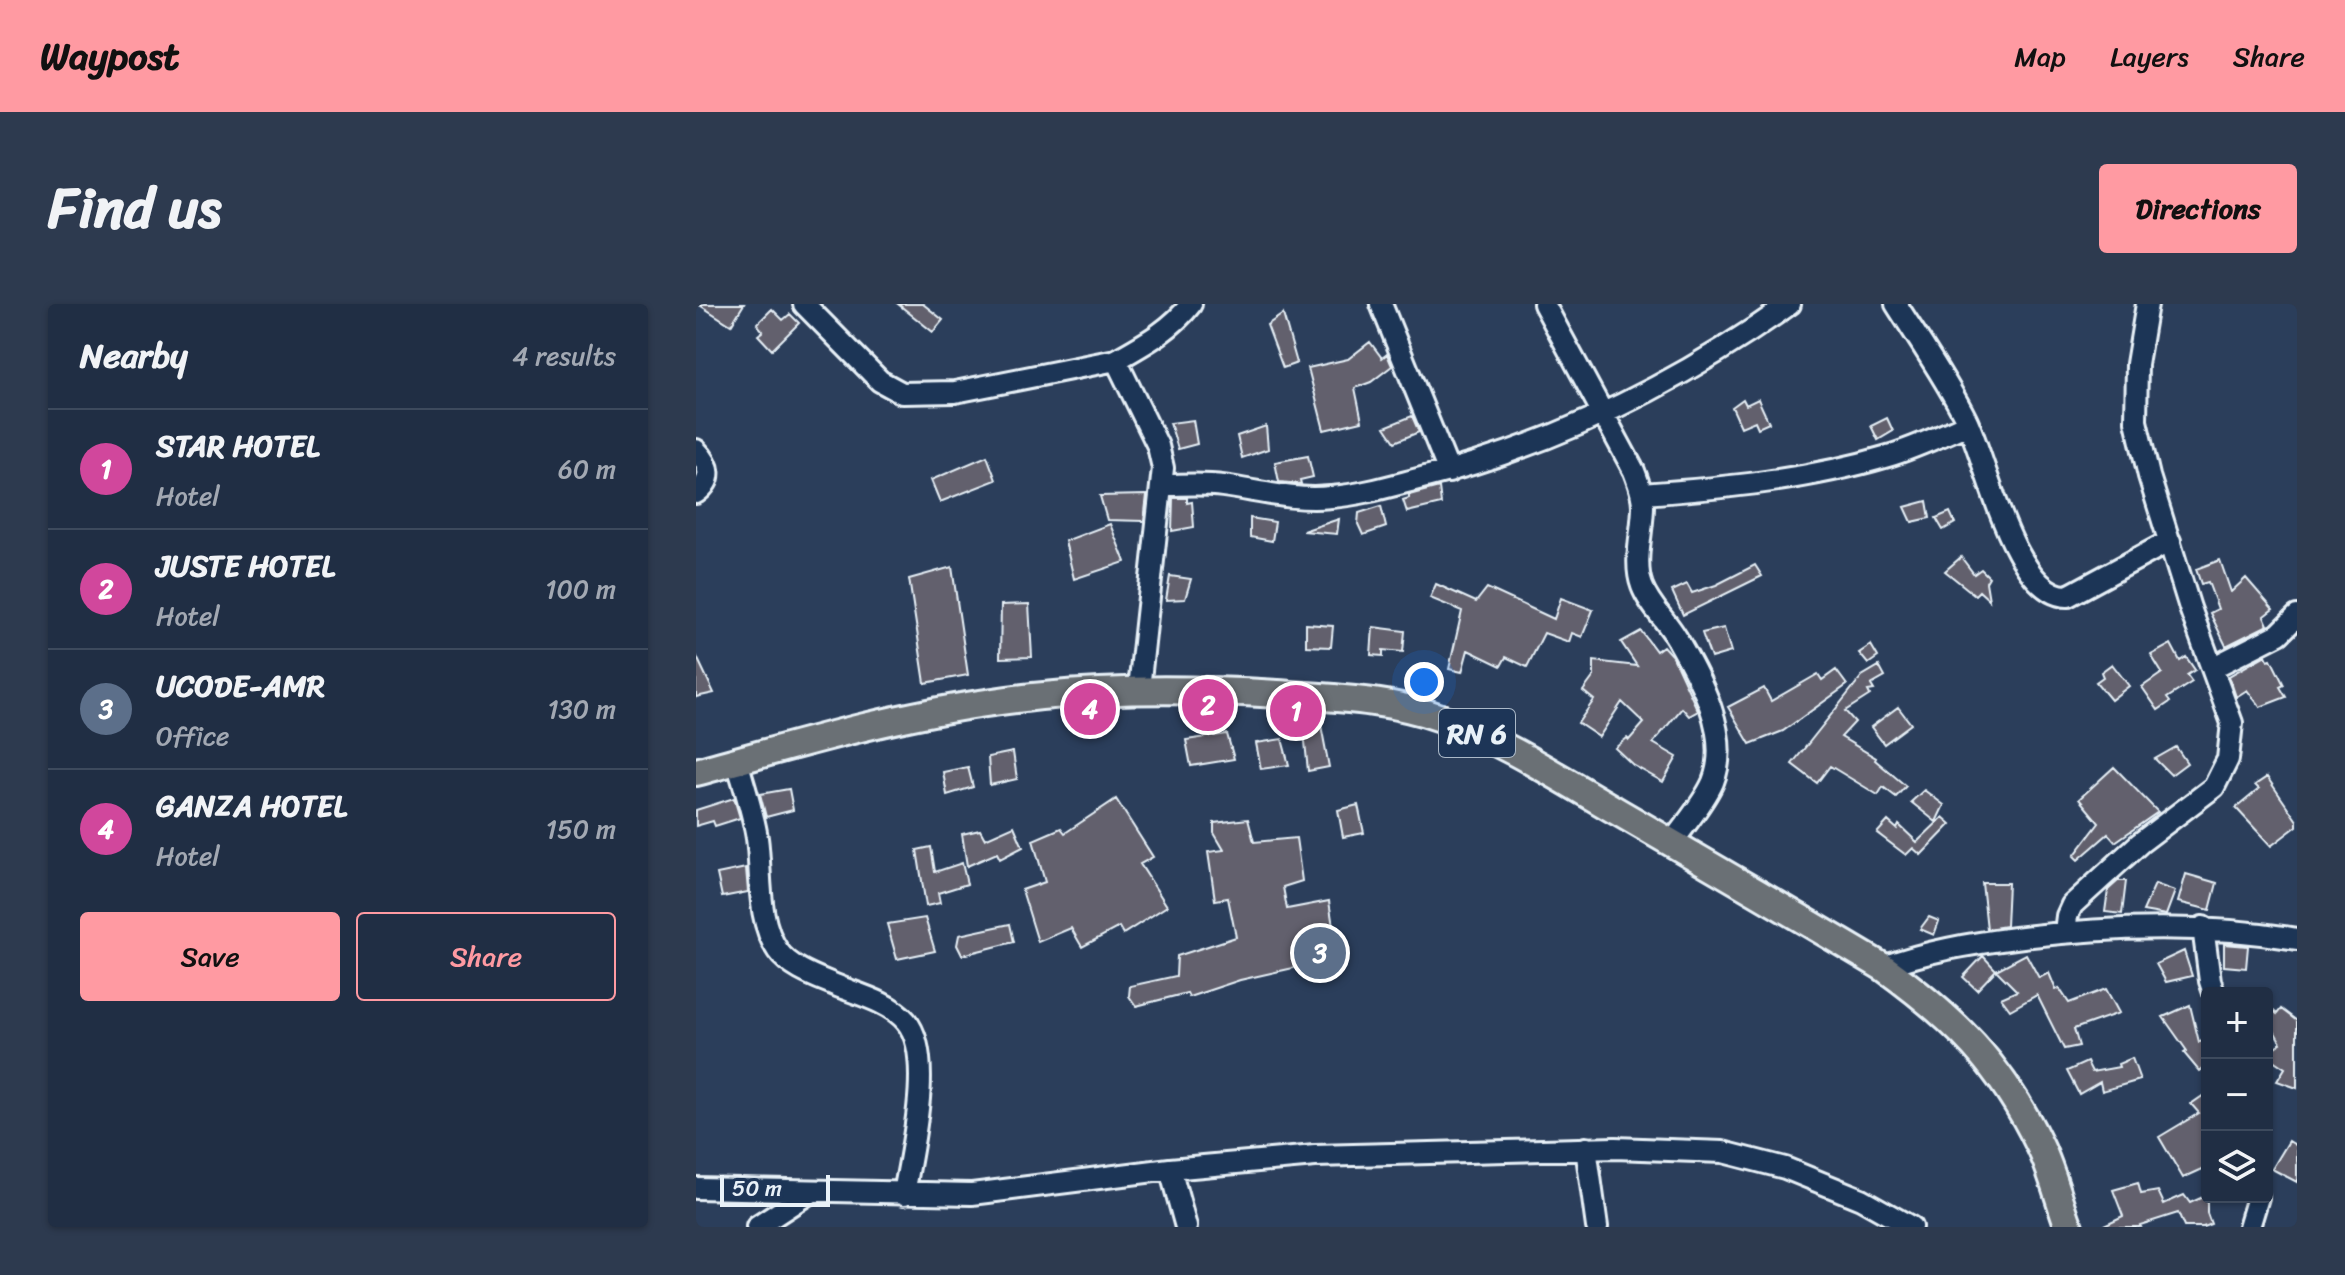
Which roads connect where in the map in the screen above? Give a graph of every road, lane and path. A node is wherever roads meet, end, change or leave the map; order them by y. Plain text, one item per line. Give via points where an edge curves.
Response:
1 (804, 304) edge
2 (1191, 304) edge
3 (1381, 304) edge
4 (1544, 304) edge
5 (1790, 304) edge
6 (1896, 304) edge
7 (2147, 304) edge
8 (1116, 360) junction
9 (1604, 414) junction
10 (1968, 424) junction
11 (696, 450) edge
12 (1449, 472) junction
13 (1162, 485) junction
14 (696, 493) edge
15 (1642, 494) junction
16 (2170, 541) junction
17 (2297, 616) edge
18 (2212, 668) junction
19 (1139, 689) junction
20 (737, 761) junction
21 (696, 772) edge
22 (1672, 843) junction
23 (2203, 927) junction
24 (2065, 932) junction
25 (2297, 939) edge
26 (1883, 967) junction
27 (2212, 987) edge
28 (1586, 1148) junction
29 (1170, 1169) junction
30 (696, 1188) edge
31 (812, 1191) junction
32 (904, 1194) junction
33 (2256, 1203) edge
34 (2246, 1226) edge
35 (757, 1227) edge
36 (1186, 1227) edge
37 (1597, 1227) edge
38 (1911, 1227) edge
39 (2069, 1227) edge

1 - 8 street via 880,381 902,393 955,392
2 - 8 street via 1156,337
3 - 12 street
4 - 9 street
5 - 9 street
6 - 10 street
7 - 16 street via 2137,364 2136,421
8 - 13 street via 1158,446
9 - 12 street
9 - 15 street
10 - 15 street via 1892,455 1813,475
10 - 16 street via 2006,530 2049,592 2068,596
11 - 14 street via 709,478
12 - 13 street via 1329,498 1205,484
13 - 19 street
15 - 22 street via 1642,585 1706,695 1718,755 1711,785
16 - 18 street
17 - 18 street via 2279,634
18 - 24 street via 2232,723 2228,759 2214,787 2140,843 2072,905
19 - 20 main road, RN 6 via 985,703
19 - 22 main road, RN 6 via 1344,698 1437,717 1471,730
20 - 21 main road, RN 6
20 - 32 street via 756,836 761,900 778,951 817,977 889,1008 906,1021 913,1037 920,1089
22 - 26 main road, RN 6
23 - 24 street
23 - 25 street
23 - 27 street
24 - 26 street via 1946,948
26 - 39 main road, RN 6 via 1968,1035 2006,1084 2040,1147
28 - 29 street via 1315,1156
28 - 37 street
28 - 38 street via 1723,1152 1798,1173
29 - 32 street via 972,1194
29 - 36 street
30 - 31 street
31 - 32 street
31 - 35 street
33 - 34 street

